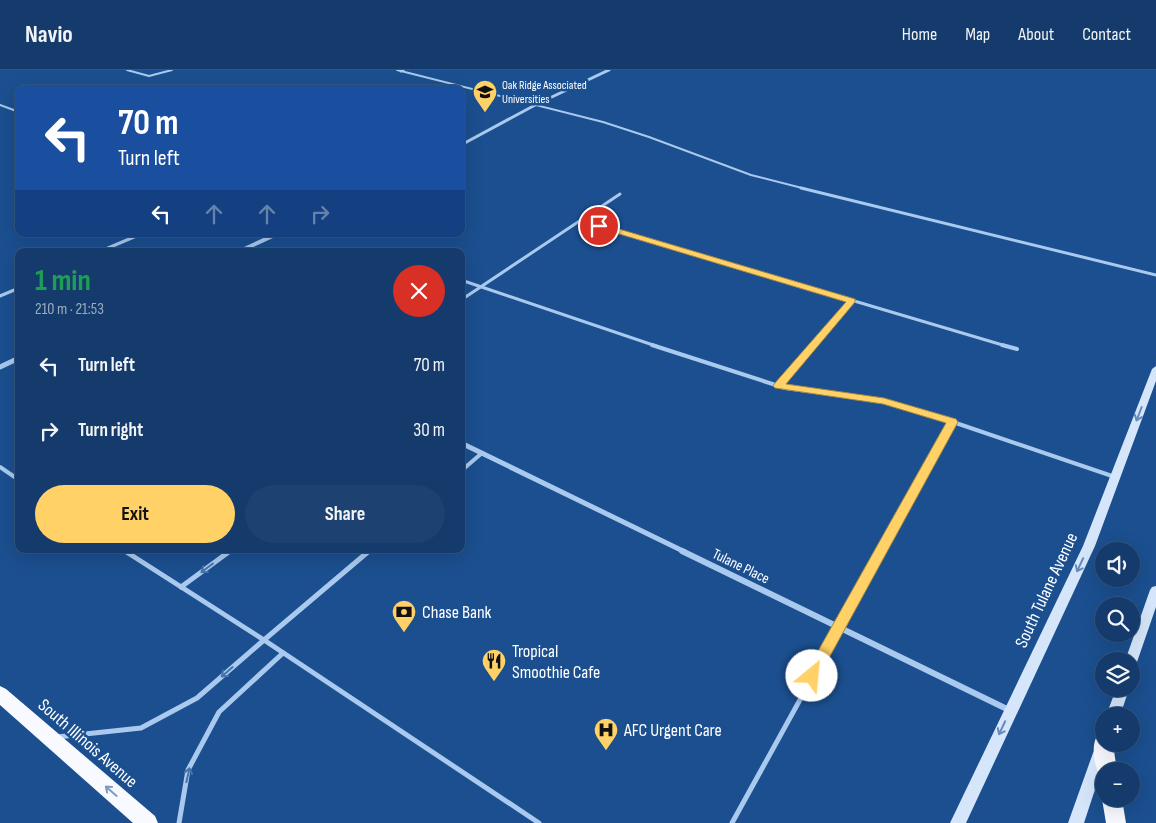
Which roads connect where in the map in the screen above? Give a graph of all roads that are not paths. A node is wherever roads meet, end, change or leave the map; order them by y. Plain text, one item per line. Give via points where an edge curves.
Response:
1 (127, 70) edge
2 (172, 70) edge
3 (400, 70) edge
4 (609, 70) edge
5 (460, 85) edge
6 (465, 86) edge
7 (537, 104) junction
8 (0, 105) edge
9 (15, 111) edge
10 (465, 143) edge
11 (620, 194) dead end
12 (581, 220) junction
13 (134, 237) edge
14 (270, 237) edge
15 (108, 248) edge
16 (247, 248) edge
17 (1156, 275) edge
18 (465, 281) edge
19 (482, 287) junction
20 (15, 290) edge
21 (0, 296) edge
22 (465, 298) edge
23 (852, 300) junction
24 (1017, 349) dead end
25 (15, 360) edge
26 (0, 367) edge
27 (1156, 368) edge
28 (778, 386) junction
29 (952, 422) junction
30 (465, 445) edge
31 (482, 453) junction
32 (0, 467) edge
33 (465, 468) edge
34 (1115, 476) junction
35 (15, 477) edge
36 (128, 553) edge
37 (227, 553) edge
38 (366, 553) edge
39 (181, 587) junction
40 (1156, 590) edge
41 (839, 627) junction
42 (264, 640) junction
43 (1134, 652) edge
44 (284, 653) junction
45 (0, 694) edge
46 (1010, 710) junction
47 (50, 737) junction
48 (1100, 752) edge
49 (1113, 807) edge
50 (148, 823) edge
51 (179, 823) edge
52 (539, 823) edge
53 (732, 823) edge
54 (958, 823) edge
55 (1076, 823) edge
56 (1116, 823) edge

1 - 2 lane via 149,76
3 - 5 lane
4 - 7 street
6 - 7 lane
7 - 10 street
7 - 17 lane via 633,131 727,168 768,180
8 - 9 lane
11 - 12 lane
12 - 19 lane
12 - 23 lane
13 - 15 lane
14 - 16 street
18 - 19 lane
19 - 22 lane
19 - 28 lane
20 - 21 lane
23 - 24 lane
23 - 28 lane
25 - 26 street
27 -> 34 main road, South Tulane Avenue
28 - 29 lane via 884,401
29 - 34 lane
29 - 41 lane
30 - 31 street, Tulane Place
31 - 33 lane
31 - 41 street, Tulane Place
32 - 35 lane
34 -> 46 main road, South Tulane Avenue via 1089,546
36 - 39 lane
37 -> 39 lane
38 - 42 lane
39 - 42 lane
40 - 43 main road
41 - 46 street, Tulane Place
41 - 53 lane
42 - 44 lane
42 -> 47 lane via 197,698 141,728
51 -> 44 lane via 188,770 219,712
44 - 52 lane
45 - 47 highway, South Illinois Avenue
46 -> 54 main road, South Tulane Avenue
50 -> 47 highway, South Illinois Avenue
48 - 55 main road
49 - 56 highway

